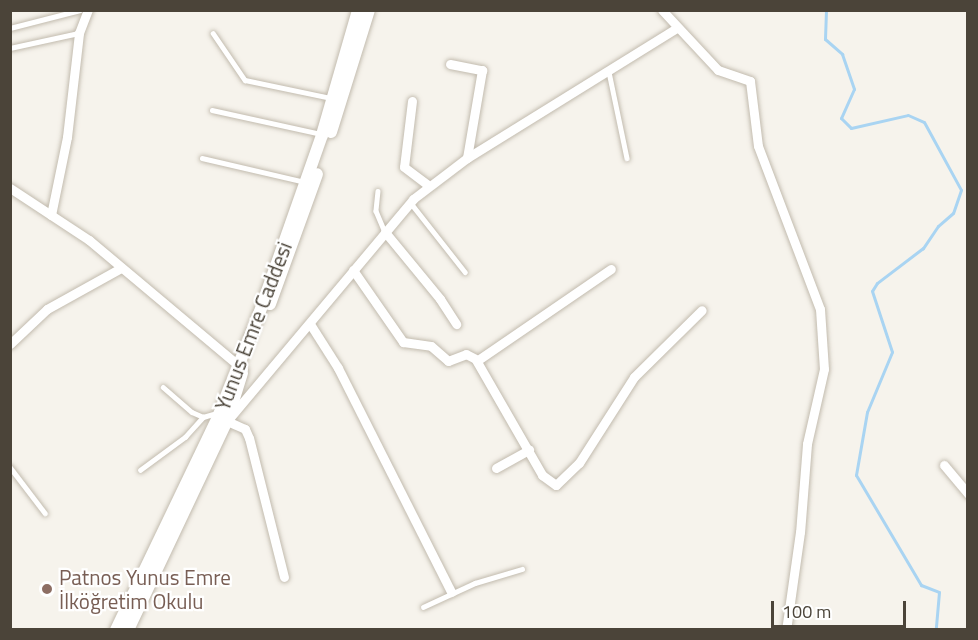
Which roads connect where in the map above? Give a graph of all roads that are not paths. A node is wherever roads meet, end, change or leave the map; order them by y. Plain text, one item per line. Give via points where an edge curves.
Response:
1 (80, 10) edge
2 (88, 10) edge
3 (358, 10) edge
4 (369, 10) edge
5 (662, 10) edge
6 (10, 28) edge
7 (675, 29) junction
8 (79, 33) junction
9 (213, 33) dead end
10 (10, 48) edge
11 (450, 64) dead end
12 (609, 72) junction
13 (333, 98) junction
14 (412, 101) dead end
15 (212, 110) dead end
16 (322, 135) junction
17 (202, 158) dead end
18 (467, 158) junction
19 (627, 158) dead end
20 (306, 182) junction
21 (429, 186) junction
22 (10, 188) edge
23 (378, 191) dead end
24 (410, 202) junction
25 (51, 215) junction
26 (385, 232) junction
27 (121, 268) junction
28 (611, 269) dead end
29 (353, 270) junction
30 (465, 272) dead end
31 (702, 310) dead end
32 (310, 324) junction
33 (456, 324) dead end
34 (10, 344) edge
35 (476, 360) junction
36 (240, 367) junction
37 (163, 387) dead end
38 (224, 416) junction
39 (203, 417) junction
40 (529, 450) junction
41 (945, 465) dead end
42 (10, 467) edge
43 (496, 468) dead end
44 (140, 470) dead end
45 (968, 494) edge
46 (45, 513) dead end
47 (522, 569) dead end
48 (284, 577) dead end
49 (451, 592) junction
50 (423, 608) dead end
51 (116, 630) edge
52 (128, 630) edge
53 (786, 630) edge

1 - 6 lane
2 - 8 street
3 - 13 street, Yunus Emre Caddesi
4 - 36 street, Yunus Emre Caddesi via 294,248
5 - 7 street
7 - 12 street
7 - 53 street via 697,44 718,69 750,81 758,146 820,309 824,369 807,444 801,532
8 - 10 lane
8 - 25 street via 67,137
9 - 13 lane via 245,80
11 - 18 street via 483,70
12 - 18 street
12 - 19 lane
13 - 16 street, Yunus Emre Caddesi
14 - 21 street via 404,167
15 - 16 lane
16 - 20 street, Yunus Emre Caddesi
17 - 20 lane
18 - 21 street
20 - 36 street, Yunus Emre Caddesi
21 - 24 street
22 - 25 street
23 - 26 lane via 376,211
24 - 26 street
24 - 30 lane
25 - 27 street
26 - 29 street
26 - 33 street
27 - 34 street via 47,309
27 - 36 street
28 - 35 street
29 - 32 street
29 - 35 street via 403,342 431,346 448,361 466,354
31 - 40 street via 634,377 562,482 547,482
32 - 38 street
32 - 49 street via 338,368
35 - 40 street
36 - 38 street, Yunus Emre Caddesi
37 - 39 lane via 183,406
38 - 39 lane
38 - 48 street via 245,429 249,438
38 - 51 street, Yunus Emre Caddesi
38 - 52 street, Yunus Emre Caddesi
39 - 44 lane via 185,437
40 - 43 street
41 - 45 street
42 - 46 lane
47 - 49 lane
49 - 50 lane

